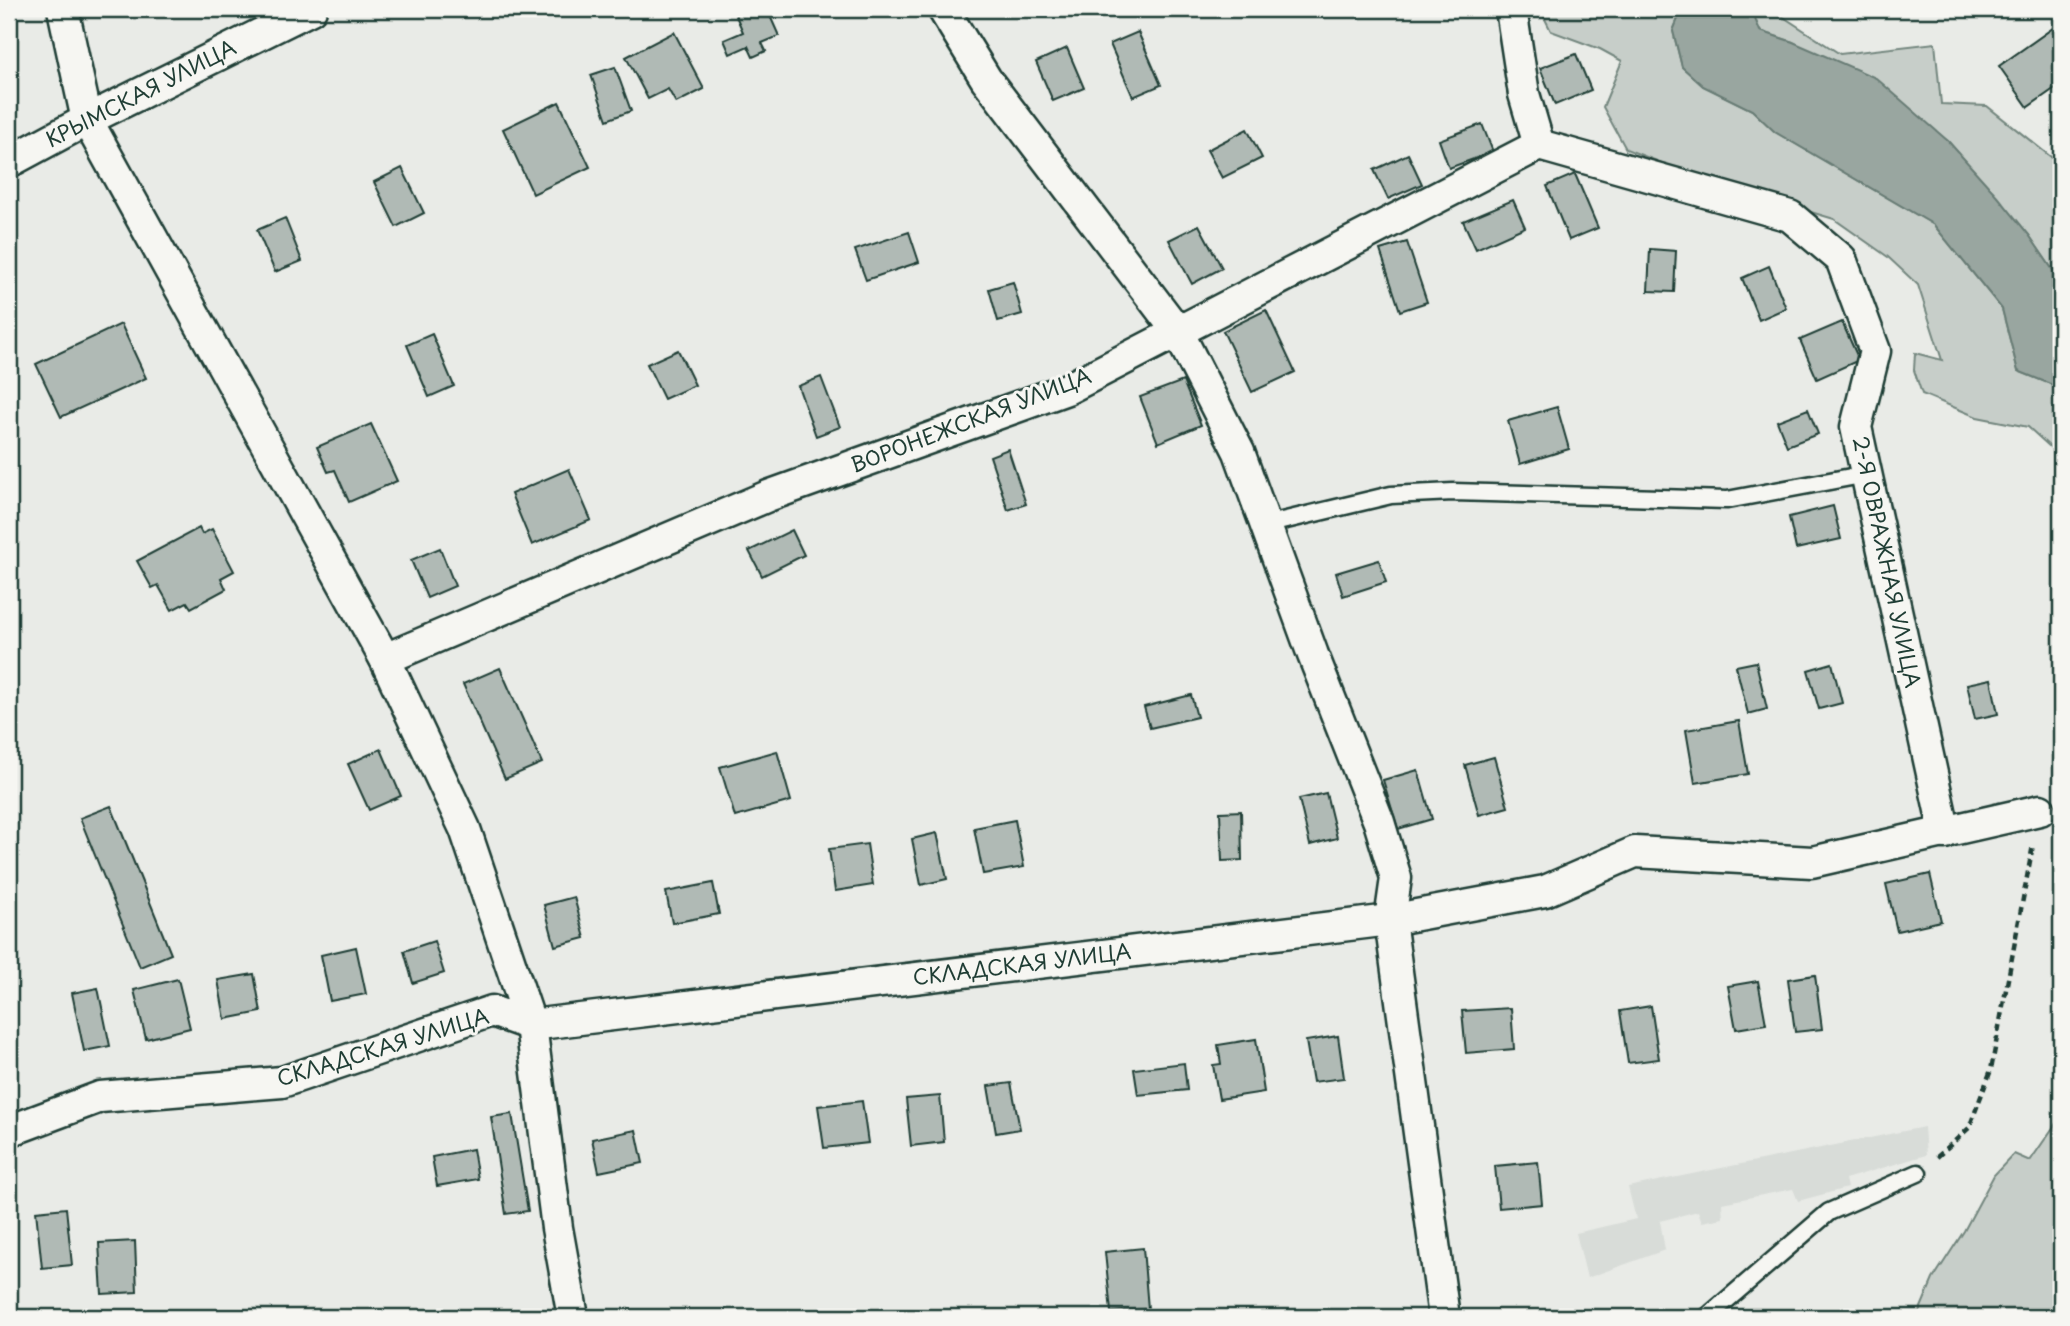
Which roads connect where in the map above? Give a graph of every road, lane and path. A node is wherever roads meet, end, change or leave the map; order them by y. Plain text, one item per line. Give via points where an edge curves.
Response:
1 (63, 9) edge
2 (312, 9) edge
3 (943, 9) edge
4 (1511, 9) edge
5 (87, 120) junction
6 (1539, 145) junction
7 (9, 162) edge
8 (1178, 332) junction
9 (1867, 474) junction
10 (1265, 525) junction
11 (385, 659) junction
12 (2040, 810) joint
13 (1945, 833) junction
14 (1390, 920) junction
15 (531, 1025) junction
16 (9, 1131) edge
17 (1918, 1173) joint
18 (573, 1317) edge
19 (1444, 1317) edge
20 (1707, 1317) edge

1 - 5 street
2 - 5 street, КРЫМСКАЯ УЛИЦА
3 - 8 street via 986,79
4 - 6 street via 1524,94
5 - 7 street, КРЫМСКАЯ УЛИЦА
5 - 11 street
6 - 8 street, ВОРОНЕЖСКАЯ УЛИЦА
6 - 9 street, 2-Я ОВРАЖНАЯ УЛИЦА via 1790,216 1841,259 1875,351 1856,427
8 - 10 street via 1239,452
8 - 11 street, ВОРОНЕЖСКАЯ УЛИЦА via 1067,389 768,496
9 - 10 lane via 1727,500 1453,492 1391,495
9 - 13 street, 2-Я ОВРАЖНАЯ УЛИЦА
10 - 14 street via 1379,822 1396,878
11 - 15 street via 465,829
12 - 13 street, СКЛАДСКАЯ УЛИЦА
12 - 17 path via 1991,1070 1969,1128
13 - 14 street, СКЛАДСКАЯ УЛИЦА via 1812,862 1635,852 1545,891
14 - 15 street, СКЛАДСКАЯ УЛИЦА
14 - 19 street
15 - 16 street, СКЛАДСКАЯ УЛИЦА via 492,1011 282,1082 100,1097
15 - 18 street
17 - 20 lane via 1829,1212

